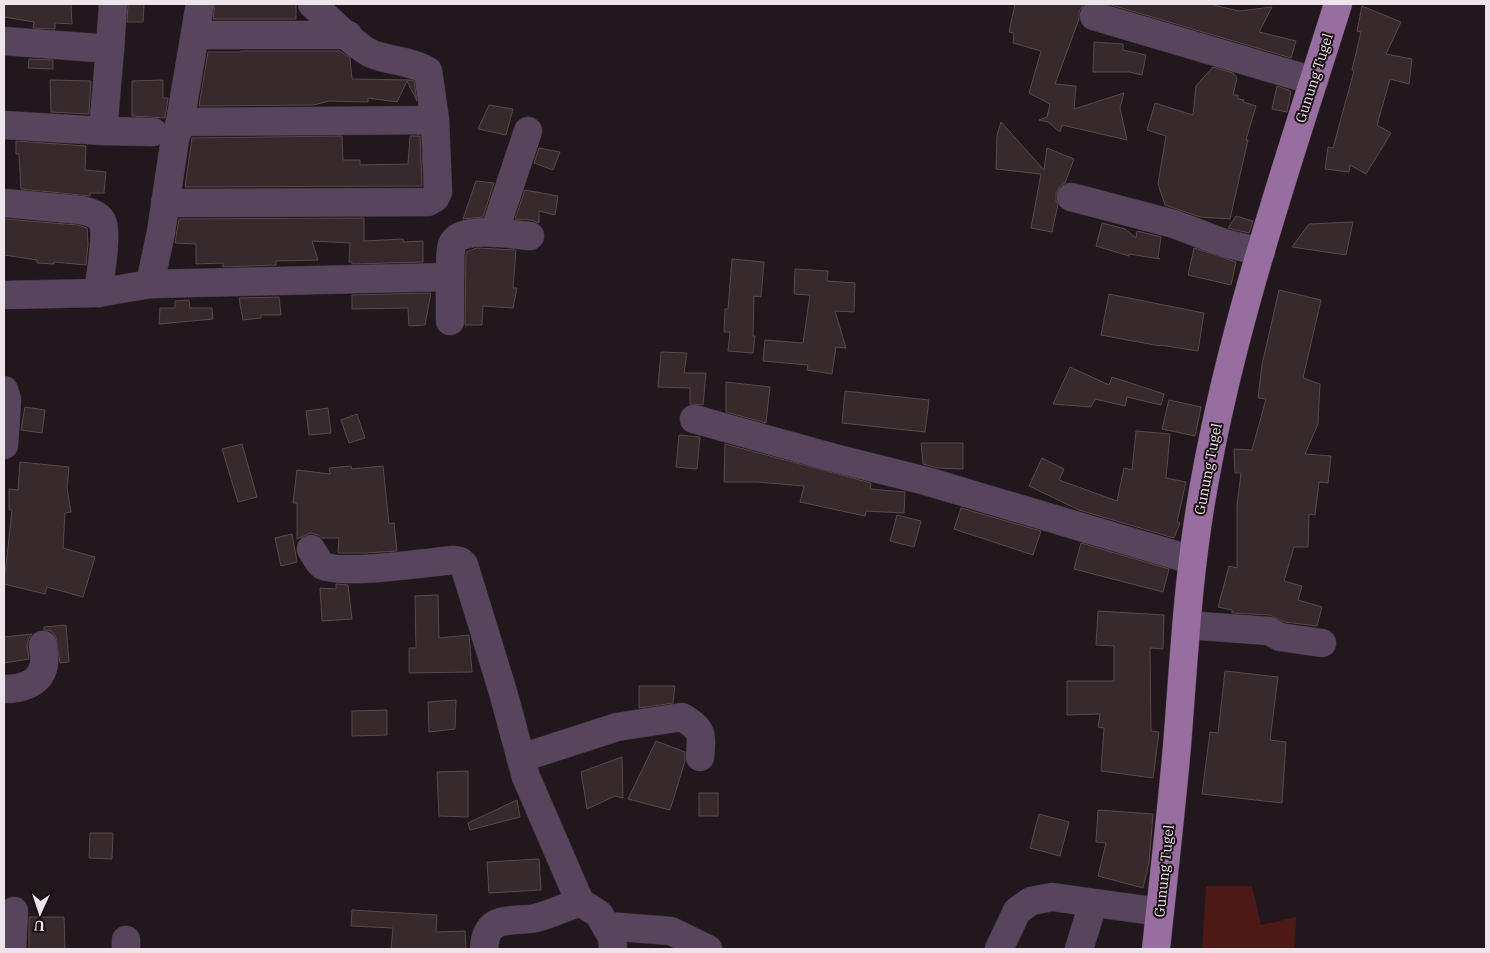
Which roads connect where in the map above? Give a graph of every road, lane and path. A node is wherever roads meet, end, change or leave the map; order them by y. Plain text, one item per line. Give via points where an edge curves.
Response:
1 (113, 4) edge
2 (200, 4) edge
3 (312, 4) edge
4 (1338, 4) edge
5 (1094, 16) dead end
6 (196, 35) junction
7 (348, 35) junction
8 (4, 41) edge
9 (110, 49) junction
10 (1314, 81) junction
11 (435, 120) junction
12 (180, 122) junction
13 (4, 125) edge
14 (102, 131) junction
15 (528, 131) dead end
16 (153, 132) dead end
17 (1071, 197) dead end
18 (4, 203) edge
19 (165, 203) junction
20 (494, 233) junction
21 (530, 236) dead end
22 (1261, 252) junction
23 (450, 277) junction
24 (150, 284) junction
25 (98, 293) junction
26 (4, 295) edge
27 (450, 321) dead end
28 (4, 390) edge
29 (694, 419) dead end
30 (4, 445) edge
31 (311, 549) dead end
32 (1192, 560) junction
33 (1186, 625) junction
34 (1322, 643) dead end
35 (43, 645) dead end
36 (4, 689) edge
37 (700, 757) dead end
38 (521, 758) junction
39 (580, 902) junction
40 (1092, 904) junction
41 (14, 911) dead end
42 (1160, 912) junction
43 (609, 938) edge
44 (12, 949) edge
45 (484, 949) edge
46 (708, 949) edge
47 (999, 949) edge
48 (1079, 949) edge
49 (1156, 949) edge

1 - 9 street
2 - 6 street
3 - 7 street
4 - 10 main road, Gunung Tugel
5 - 10 street
6 - 7 street
6 - 12 street
7 - 11 street via 370,53 428,71
8 - 9 street
9 - 14 street
10 - 22 main road, Gunung Tugel
11 - 12 street
11 - 19 street via 438,192 428,202
12 - 19 street via 174,139
13 - 14 street
14 - 16 street
15 - 20 street
17 - 22 street via 1174,224 1224,243
18 - 25 street via 81,210 98,217 104,228
19 - 24 street
20 - 21 street
20 - 23 street via 468,233 458,237 452,244
22 - 32 main road, Gunung Tugel via 1221,404
23 - 24 street
23 - 27 street
24 - 25 street
25 - 26 street
28 - 30 street via 7,400
29 - 32 street via 926,481
31 - 38 street via 321,564 339,570 454,560 464,565
32 - 33 main road, Gunung Tugel
33 - 34 street via 1269,631 1280,637
33 - 42 main road, Gunung Tugel
35 - 36 street via 43,669 36,679 28,686
37 - 38 street via 702,737 696,726 682,717 618,727
38 - 39 street via 526,778
39 - 43 street via 600,914
39 - 45 street via 536,918 504,921 492,926 485,937
40 - 42 street
40 - 47 street via 1052,897 1031,901 1017,911
40 - 48 street
41 - 44 street
42 - 49 main road, Gunung Tugel
43 - 46 street via 671,931

